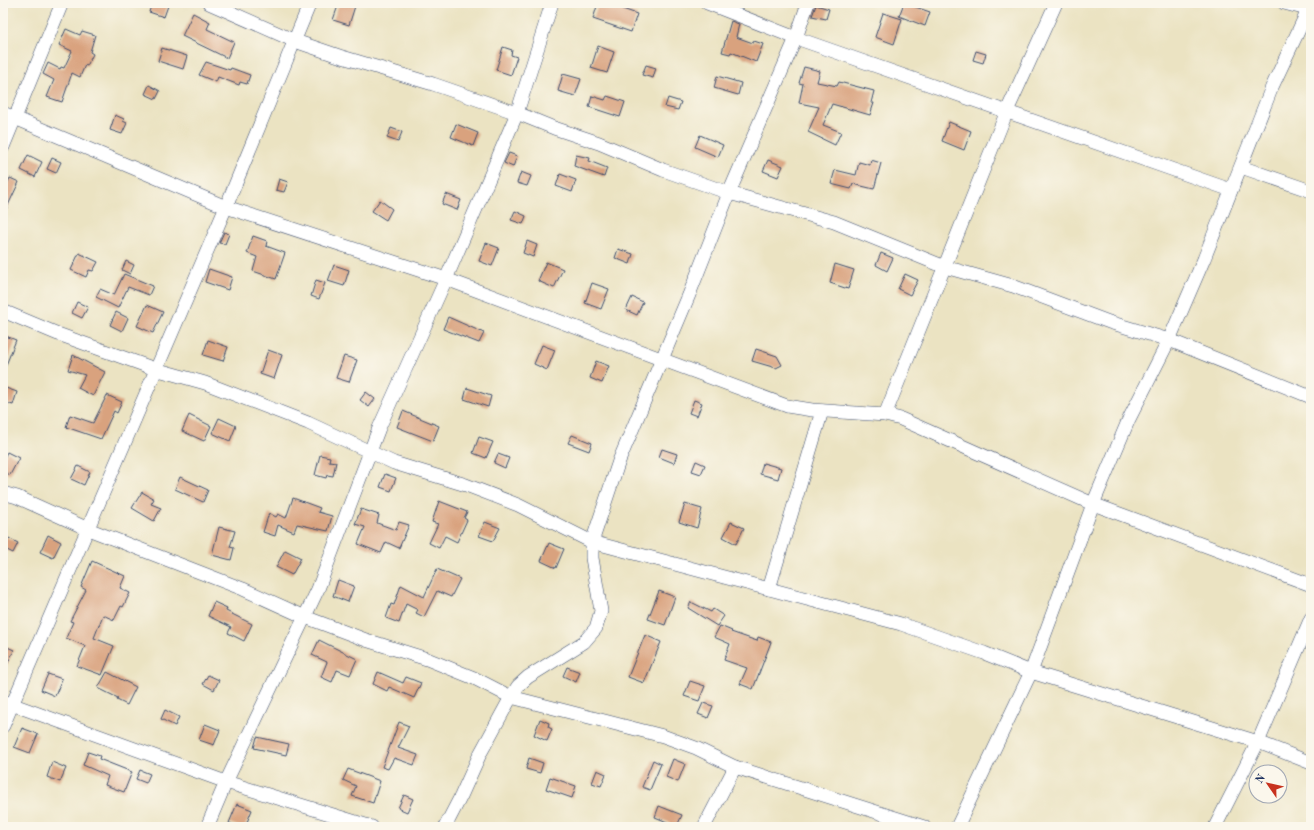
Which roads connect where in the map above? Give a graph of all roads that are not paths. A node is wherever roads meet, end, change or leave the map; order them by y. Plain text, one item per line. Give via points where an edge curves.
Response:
1 (62, 3) edge
2 (209, 3) edge
3 (310, 3) edge
4 (552, 3) edge
5 (707, 3) edge
6 (808, 3) edge
7 (1056, 3) edge
8 (1284, 3) edge
9 (1310, 8) edge
10 (796, 38) junction
11 (295, 41) junction
12 (1006, 111) junction
13 (3, 113) edge
14 (517, 113) junction
15 (16, 118) junction
16 (3, 147) edge
17 (1241, 166) junction
18 (1232, 190) junction
19 (1311, 191) edge
20 (729, 193) junction
21 (226, 207) junction
22 (945, 267) junction
23 (446, 279) junction
24 (3, 311) edge
25 (1169, 340) junction
26 (662, 359) junction
27 (155, 369) junction
28 (1311, 397) edge
29 (822, 411) junction
30 (885, 415) junction
31 (370, 453) junction
32 (3, 493) edge
33 (1093, 504) junction
34 (88, 529) junction
35 (592, 542) junction
36 (1311, 585) edge
37 (769, 589) junction
38 (305, 617) junction
39 (1311, 618) edge
40 (1031, 672) junction
41 (511, 697) junction
42 (8, 703) edge
43 (3, 726) edge
44 (1258, 742) junction
45 (1311, 763) edge
46 (735, 767) junction
47 (226, 782) junction
48 (207, 827) edge
49 (372, 827) edge
50 (445, 827) edge
51 (704, 827) edge
52 (924, 827) edge
53 (956, 827) edge
54 (1215, 827) edge

1 - 15 street
2 - 11 street
3 - 11 street
4 - 14 street
5 - 10 street
6 - 10 street
7 - 12 street
8 - 9 street
9 - 17 street via 1272,87
10 - 12 street
10 - 20 street
11 - 14 street
11 - 21 street
12 - 18 street
12 - 22 street
13 - 15 street
14 - 20 street
14 - 23 street
15 - 16 street
15 - 21 street
17 - 18 street
17 - 19 street
18 - 25 street
20 - 22 street via 834,222
20 - 26 street
21 - 23 street
21 - 27 street
22 - 25 street via 1012,286 1109,322
22 - 30 street
23 - 26 street
23 - 31 street
24 - 27 street
25 - 28 street
25 - 33 street via 1129,419
26 - 29 street via 787,406
26 - 35 street via 620,461
27 - 31 street via 242,397 308,423
27 - 34 street
29 - 30 street
29 - 37 street
30 - 33 street via 901,418
31 - 35 street via 518,505
31 - 38 street
32 - 34 street
33 - 36 street
33 - 40 street
34 - 38 street
34 - 42 street
35 - 37 street
35 - 41 street via 592,558 601,611 596,628 584,642 528,677
37 - 40 street via 901,624
38 - 41 street via 427,659 474,678
38 - 47 street
39 - 44 street
40 - 44 street
40 - 53 street
41 - 46 street via 663,736 696,748
41 - 50 street
42 - 43 street
42 - 47 street
44 - 45 street
44 - 54 street
46 - 51 street
46 - 52 street
47 - 48 street
47 - 49 street

